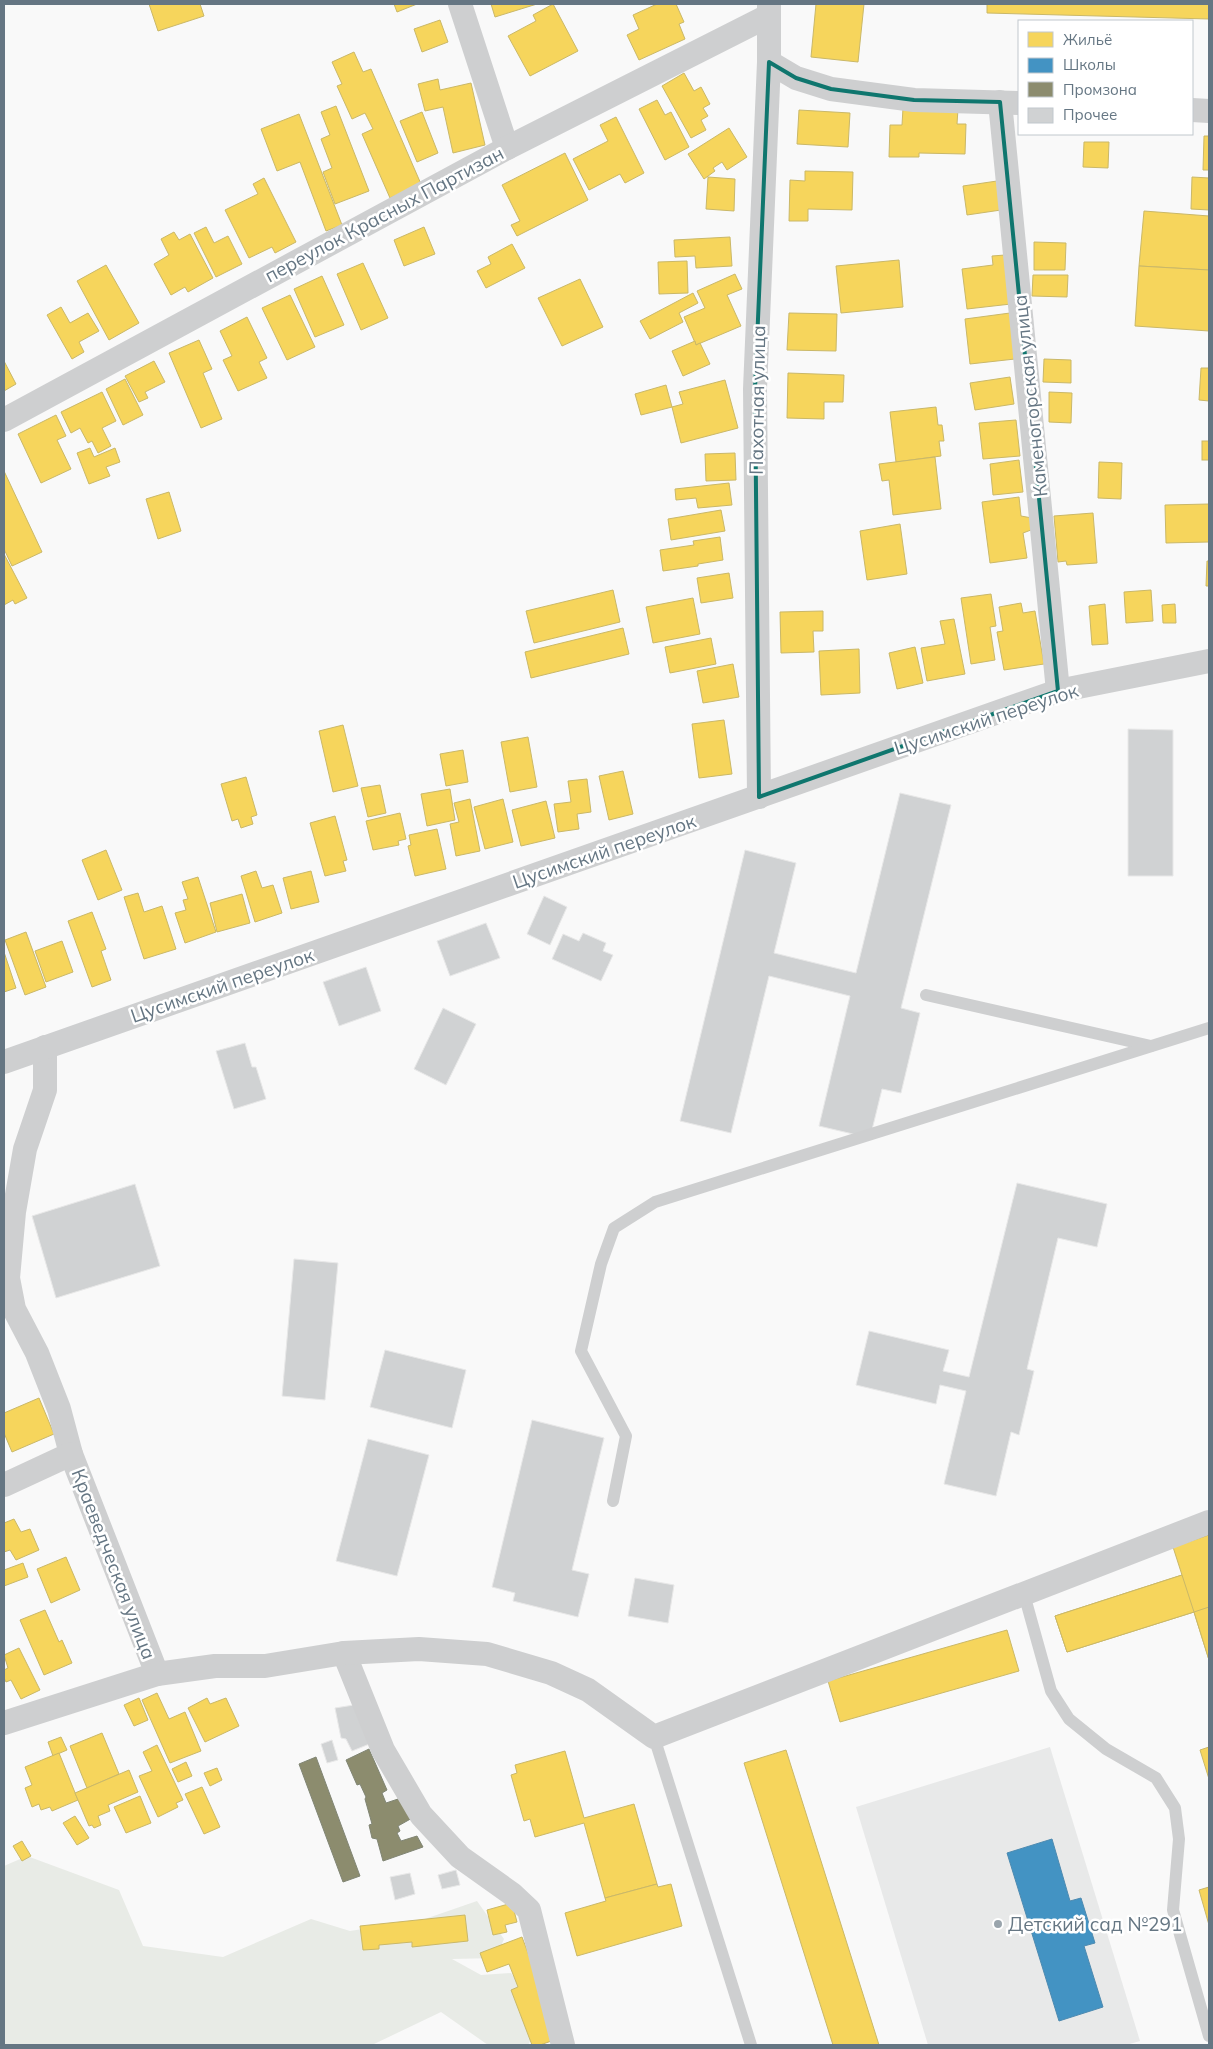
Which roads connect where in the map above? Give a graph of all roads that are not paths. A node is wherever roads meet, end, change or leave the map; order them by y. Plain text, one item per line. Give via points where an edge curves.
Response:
1 (460, 4) edge
2 (769, 10) edge
3 (769, 62) junction
4 (1010, 102) edge
5 (1193, 110) edge
6 (1209, 111) edge
7 (507, 148) junction
8 (4, 420) edge
9 (1209, 660) edge
10 (1058, 691) junction
11 (759, 797) junction
12 (926, 995) dead end
13 (1209, 1028) edge
14 (1151, 1046) junction
15 (45, 1047) junction
16 (4, 1062) edge
17 (9, 1313) edge
18 (71, 1454) junction
19 (4, 1485) edge
20 (613, 1501) dead end
21 (1209, 1522) edge
22 (1024, 1594) junction
23 (344, 1653) junction
24 (156, 1674) junction
25 (4, 1723) edge
26 (654, 1737) junction
27 (1209, 2036) edge
28 (1209, 2044) edge
29 (563, 2045) edge
30 (751, 2045) edge
31 (1206, 2045) edge

1 - 7 street
2 - 3 street, Пахотная улица
2 - 7 street, переулок Красных Партизан
3 - 4 street via 796,78 831,89 914,100
3 - 11 street, Пахотная улица via 755,389
4 - 10 street, Каменогорская улица
5 - 6 street
7 - 8 street, переулок Красных Партизан
9 - 10 street, Цусимский переулок
10 - 11 street, Цусимский переулок
11 - 15 street, Цусимский переулок
12 - 14 lane
13 - 14 lane
14 - 20 lane via 654,1202 614,1228 601,1264 581,1351 626,1436
15 - 16 street, Цусимский переулок
15 - 17 street, Краеведческая улица via 45,1090 25,1149 14,1212 8,1278
17 - 18 street, Краеведческая улица via 36,1353 59,1409
18 - 19 street, Краеведческая улица
18 - 24 street, Краеведческая улица
21 - 22 street
22 - 26 street
22 - 27 lane via 1051,1691 1069,1718 1106,1749 1156,1778 1175,1808 1179,1839 1173,1910
23 - 24 street, Краеведческая улица via 265,1666 215,1666
23 - 26 street, Краеведческая улица via 419,1649 487,1654 551,1673 588,1690
23 - 29 street via 382,1750 421,1815 460,1857 529,1910
24 - 25 street, Краеведческая улица
26 - 30 lane
28 - 31 lane

